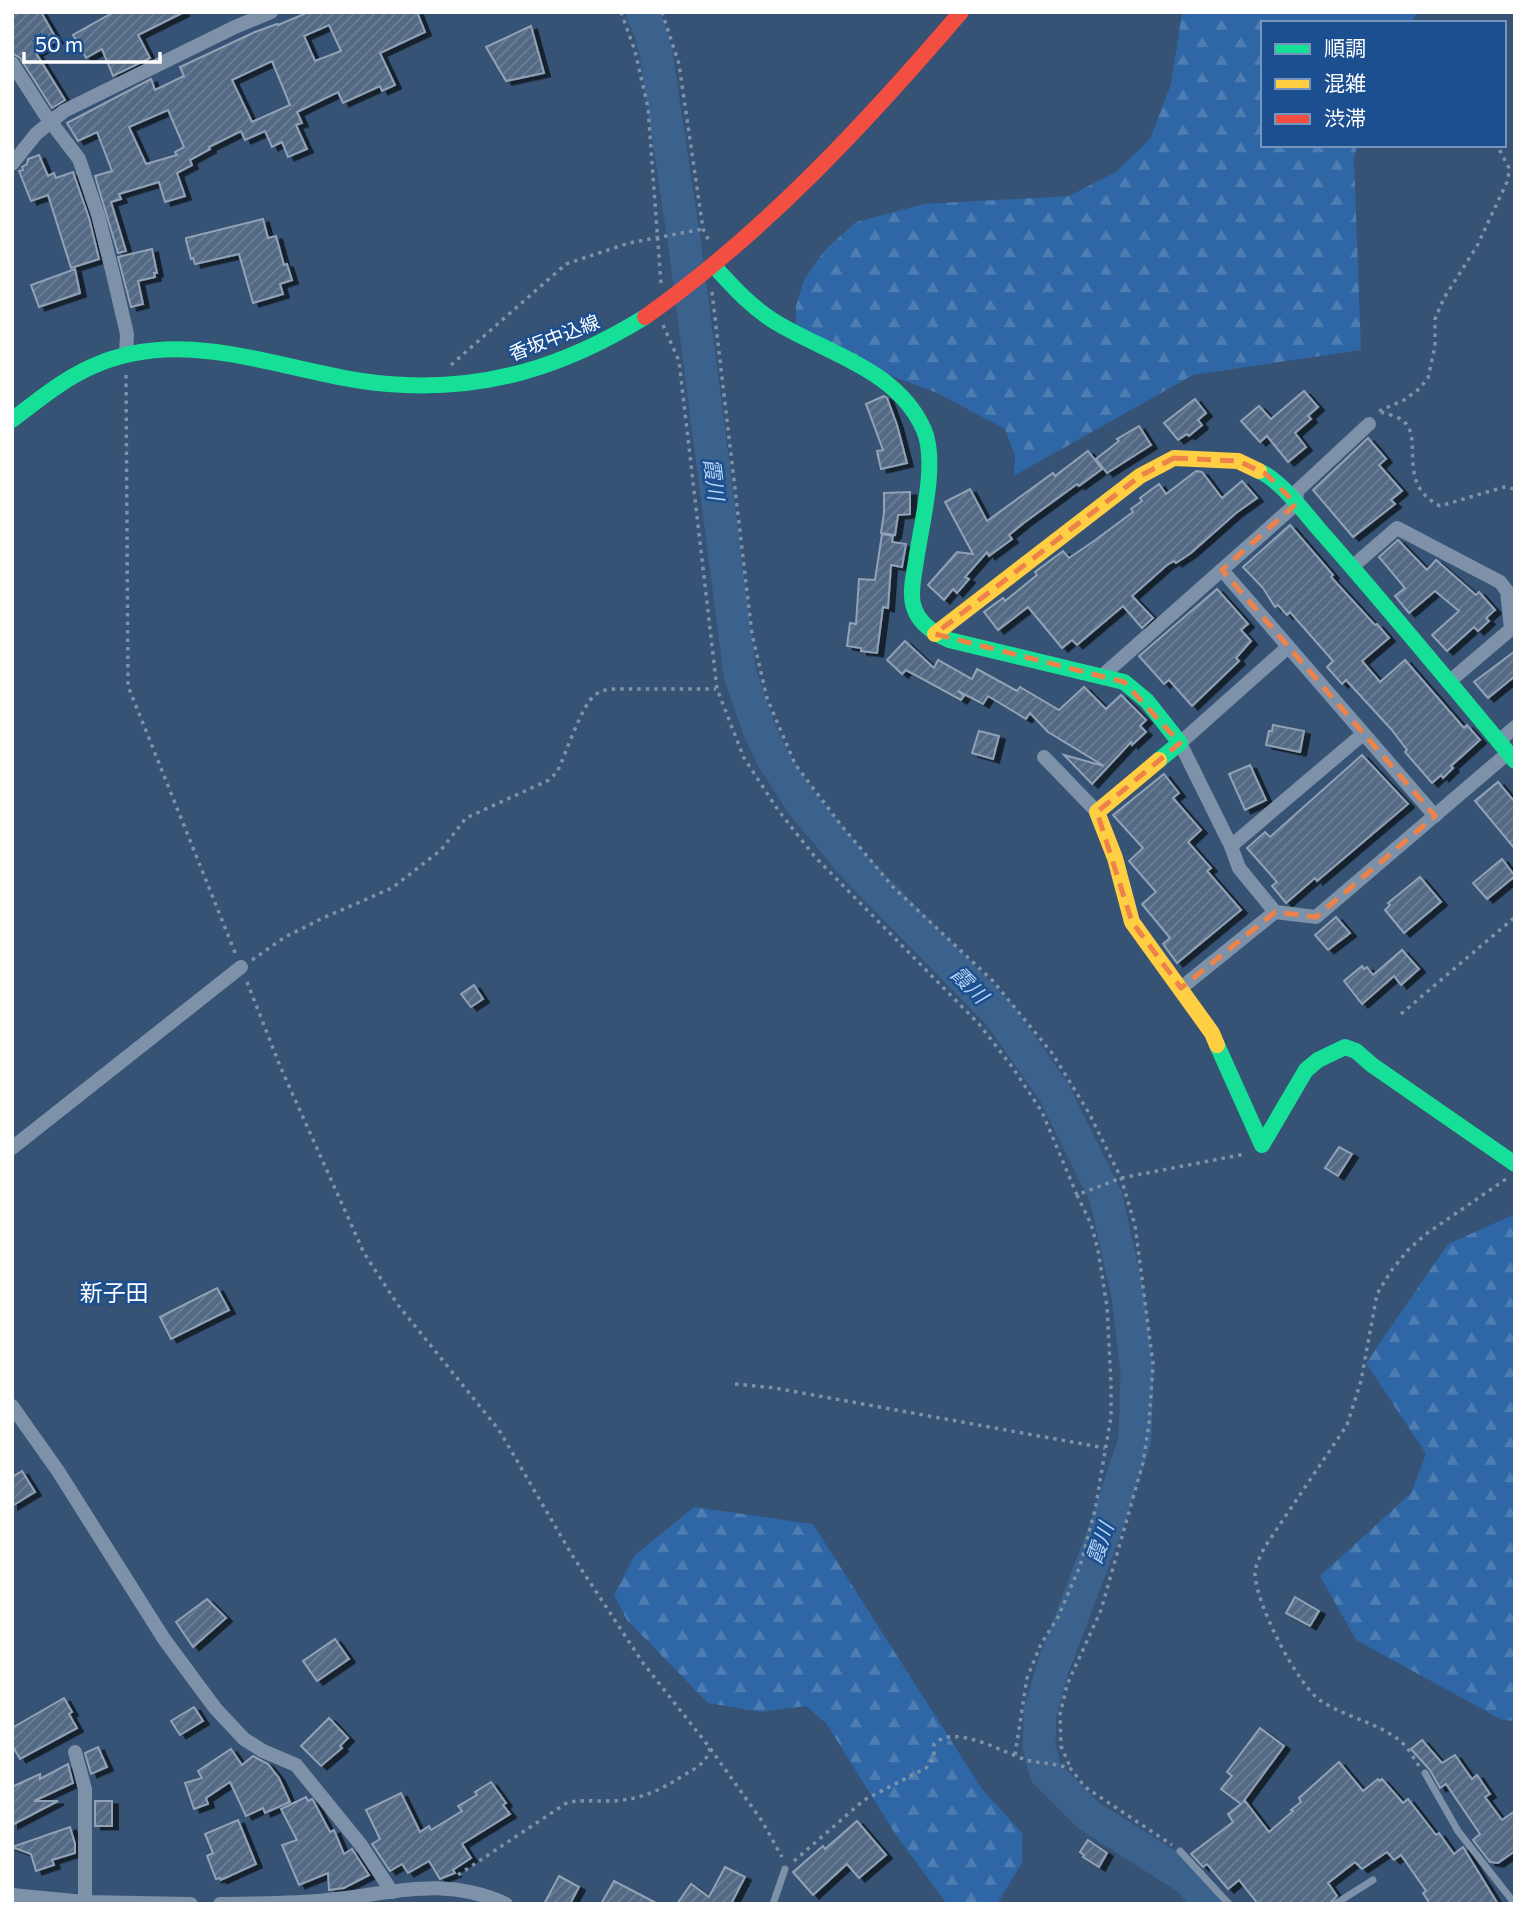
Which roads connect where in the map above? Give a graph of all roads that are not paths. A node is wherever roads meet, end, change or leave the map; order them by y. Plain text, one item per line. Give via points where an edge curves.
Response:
1 (271, 12) edge
2 (961, 12) edge
3 (12, 63) edge
4 (50, 121) junction
5 (12, 164) edge
6 (712, 267) junction
7 (126, 355) junction
8 (12, 421) edge
9 (1369, 424) road end
10 (1296, 503) junction
11 (1352, 567) junction
12 (1222, 570) junction
13 (935, 634) junction
14 (1289, 647) junction
15 (1102, 676) junction
16 (1450, 681) junction
17 (1515, 727) edge
18 (1363, 734) junction
19 (1180, 743) junction
20 (1507, 752) edge
21 (1044, 757) dead end
22 (1097, 812) junction
23 (1435, 816) junction
24 (1231, 845) junction
25 (1275, 912) junction
26 (241, 967) road end
27 (1181, 988) junction
28 (12, 1148) edge
29 (1515, 1164) edge
30 (12, 1406) edge
31 (75, 1752) dead end
32 (1425, 1773) road end
33 (1180, 1851) road end
34 (785, 1870) road end
35 (1373, 1880) dead end
36 (392, 1892) junction
37 (12, 1895) edge
38 (85, 1902) edge
39 (324, 1902) edge
40 (191, 1904) edge
41 (220, 1904) edge
42 (506, 1904) edge
43 (773, 1904) edge
44 (1229, 1904) edge
45 (1335, 1904) edge
46 (1515, 1904) edge

1 - 4 street
2 - 6 street, 香坂中込線 via 820,168
3 - 4 street
4 - 5 street
4 - 7 street via 79,159 98,215 127,334
6 - 7 street, 香坂中込線 via 609,340 555,363 472,383 367,382 201,348
6 - 13 street via 761,313 888,382 924,428 931,463 913,604 923,624
7 - 8 street, 香坂中込線 via 87,370
9 - 10 street via 1297,491
10 - 11 street
10 - 12 street
10 - 13 street via 1266,474 1238,461 1174,458 1140,476
11 - 16 street
11 - 16 street via 1397,528 1500,582 1507,591 1511,629
12 - 14 street
12 - 15 street
13 - 15 street
14 - 18 street
14 - 19 street
15 - 19 street via 1124,682 1147,701
16 - 20 street
17 - 20 street
18 - 23 street
18 - 24 street
19 - 22 street
19 - 24 street
20 - 23 street
21 - 22 street
22 - 27 street via 1132,922
23 - 25 street via 1316,917
24 - 25 street via 1239,868
25 - 27 street
26 - 28 street
27 - 29 street via 1212,1033 1262,1144 1303,1074 1315,1062 1345,1047
30 - 36 street via 164,1639 215,1708 244,1739 296,1765 361,1844
31 - 38 street via 85,1789
32 - 46 lane via 1458,1831
33 - 44 lane
34 - 43 lane
35 - 45 lane
36 - 39 street
36 - 42 street via 436,1886
37 - 38 street
38 - 40 street
39 - 41 street

